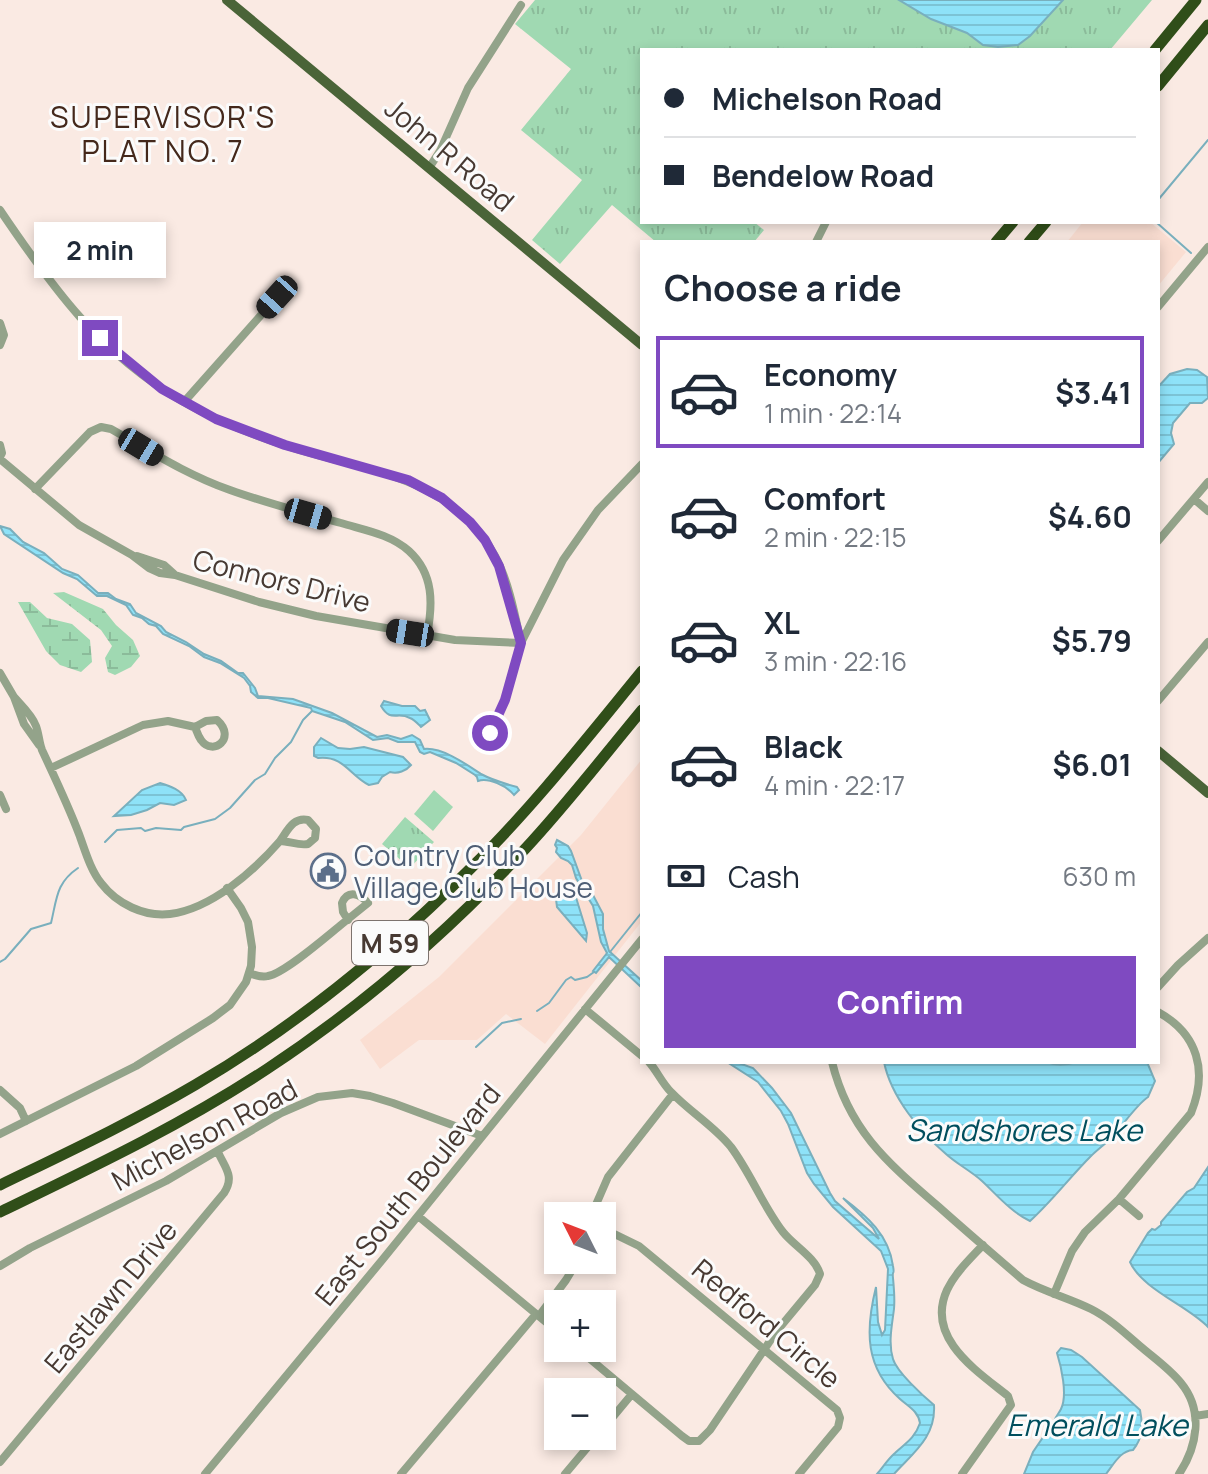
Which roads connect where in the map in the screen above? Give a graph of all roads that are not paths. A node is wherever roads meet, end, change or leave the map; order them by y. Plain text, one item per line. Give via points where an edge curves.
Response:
1 (227, 0) edge
2 (1196, 0) edge
3 (521, 5) dead end
4 (1208, 25) edge
5 (1157, 48) edge
6 (1160, 84) edge
7 (429, 168) junction
8 (0, 210) edge
9 (1011, 224) edge
10 (1044, 224) edge
11 (998, 240) edge
12 (1031, 240) edge
13 (1208, 247) edge
14 (277, 297) dead end
15 (1160, 305) edge
16 (0, 323) edge
17 (640, 343) edge
18 (0, 345) edge
19 (184, 402) junction
20 (0, 445) edge
21 (0, 458) edge
22 (640, 466) edge
23 (1208, 482) edge
24 (35, 489) junction
25 (1194, 499) junction
26 (1208, 511) edge
27 (1160, 539) edge
28 (427, 635) junction
29 (1208, 642) edge
30 (521, 643) junction
31 (0, 673) edge
32 (640, 673) edge
33 (1160, 699) edge
34 (640, 712) edge
35 (195, 727) dead end
36 (490, 733) dead end
37 (1160, 753) edge
38 (51, 768) junction
39 (1208, 793) edge
40 (0, 795) edge
41 (6, 809) dead end
42 (280, 841) dead end
43 (227, 888) junction
44 (348, 920) dead end
45 (1208, 938) edge
46 (640, 942) edge
47 (249, 973) junction
48 (1160, 985) edge
49 (585, 1009) junction
50 (1160, 1013) edge
51 (640, 1054) edge
52 (650, 1064) edge
53 (833, 1064) edge
54 (0, 1090) edge
55 (673, 1094) junction
56 (26, 1121) junction
57 (0, 1134) edge
58 (482, 1136) junction
59 (218, 1152) junction
60 (0, 1185) edge
61 (1119, 1199) junction
62 (596, 1202) edge
63 (0, 1213) edge
64 (418, 1216) junction
65 (1139, 1216) dead end
66 (616, 1235) edge
67 (983, 1245) junction
68 (0, 1266) edge
69 (570, 1274) edge
70 (1054, 1294) junction
71 (537, 1315) junction
72 (544, 1321) edge
73 (766, 1349) junction
74 (594, 1362) edge
75 (632, 1394) junction
76 (616, 1413) edge
77 (1208, 1414) edge
78 (1195, 1416) junction
79 (585, 1450) edge
80 (0, 1462) edge
81 (205, 1474) edge
82 (401, 1474) edge
83 (565, 1474) edge
84 (799, 1474) edge
85 (962, 1474) edge
86 (1179, 1474) edge

1 - 7 main road, John R Road
2 - 5 highway
3 - 7 street via 468,88
4 - 6 highway
7 - 17 main road, John R Road
8 - 19 street via 77,316 124,359
9 - 11 highway
10 - 12 highway
13 - 15 street
14 - 19 street
16 - 18 street
19 - 30 street via 242,430 408,480 442,498 470,522 495,556
20 - 21 street
21 - 24 street, Connors Drive
22 - 30 street via 569,549
23 - 25 street
24 - 28 street, Connors Drive via 79,525 160,573 281,609
24 - 28 street via 90,432 111,429 211,483 402,545 421,565 430,585
25 - 26 street
25 - 27 street
28 - 30 street, Connors Drive
29 - 33 street
30 - 36 street
31 - 38 street via 33,720
32 - 60 highway, M 59 via 494,845 349,978 196,1084
34 - 63 highway, M 59 via 506,869 373,991 214,1103
35 - 38 street via 152,723
37 - 39 main road
38 - 43 street via 95,874 121,902 148,913 174,914
40 - 41 street
42 - 43 street
43 - 47 street via 248,922
44 - 47 street via 275,974
45 - 48 street
46 - 49 street, East South Boulevard
47 - 56 street via 235,999 213,1018 136,1066
49 - 51 street
49 - 58 street, East South Boulevard
50 - 61 street via 1202,1047 1204,1079 1195,1107
52 - 55 street
53 - 67 street via 853,1116 879,1153
54 - 56 street
55 - 62 street via 608,1177
55 - 73 street via 729,1145 779,1226 820,1270 815,1285
56 - 57 street
58 - 59 street, Michelson Road via 352,1093 298,1105
58 - 64 street, East South Boulevard
59 - 68 street, Michelson Road
59 - 80 street, Eastlawn Drive via 230,1181 224,1193
61 - 65 street
61 - 70 street via 1077,1242
64 - 71 street
64 - 81 street, East South Boulevard
66 - 73 street, Redford Circle via 639,1246
67 - 70 street via 1023,1280
67 - 85 street via 947,1290 943,1324 959,1355 1008,1396 1011,1405
69 - 71 street
70 - 78 street via 1104,1316 1171,1372 1183,1385
71 - 72 street
71 - 82 street
73 - 75 street via 704,1437 694,1442
73 - 84 street, Redford Circle via 839,1414 838,1427
74 - 75 street
75 - 76 street
77 - 78 street
78 - 86 street via 1193,1447
79 - 83 street

